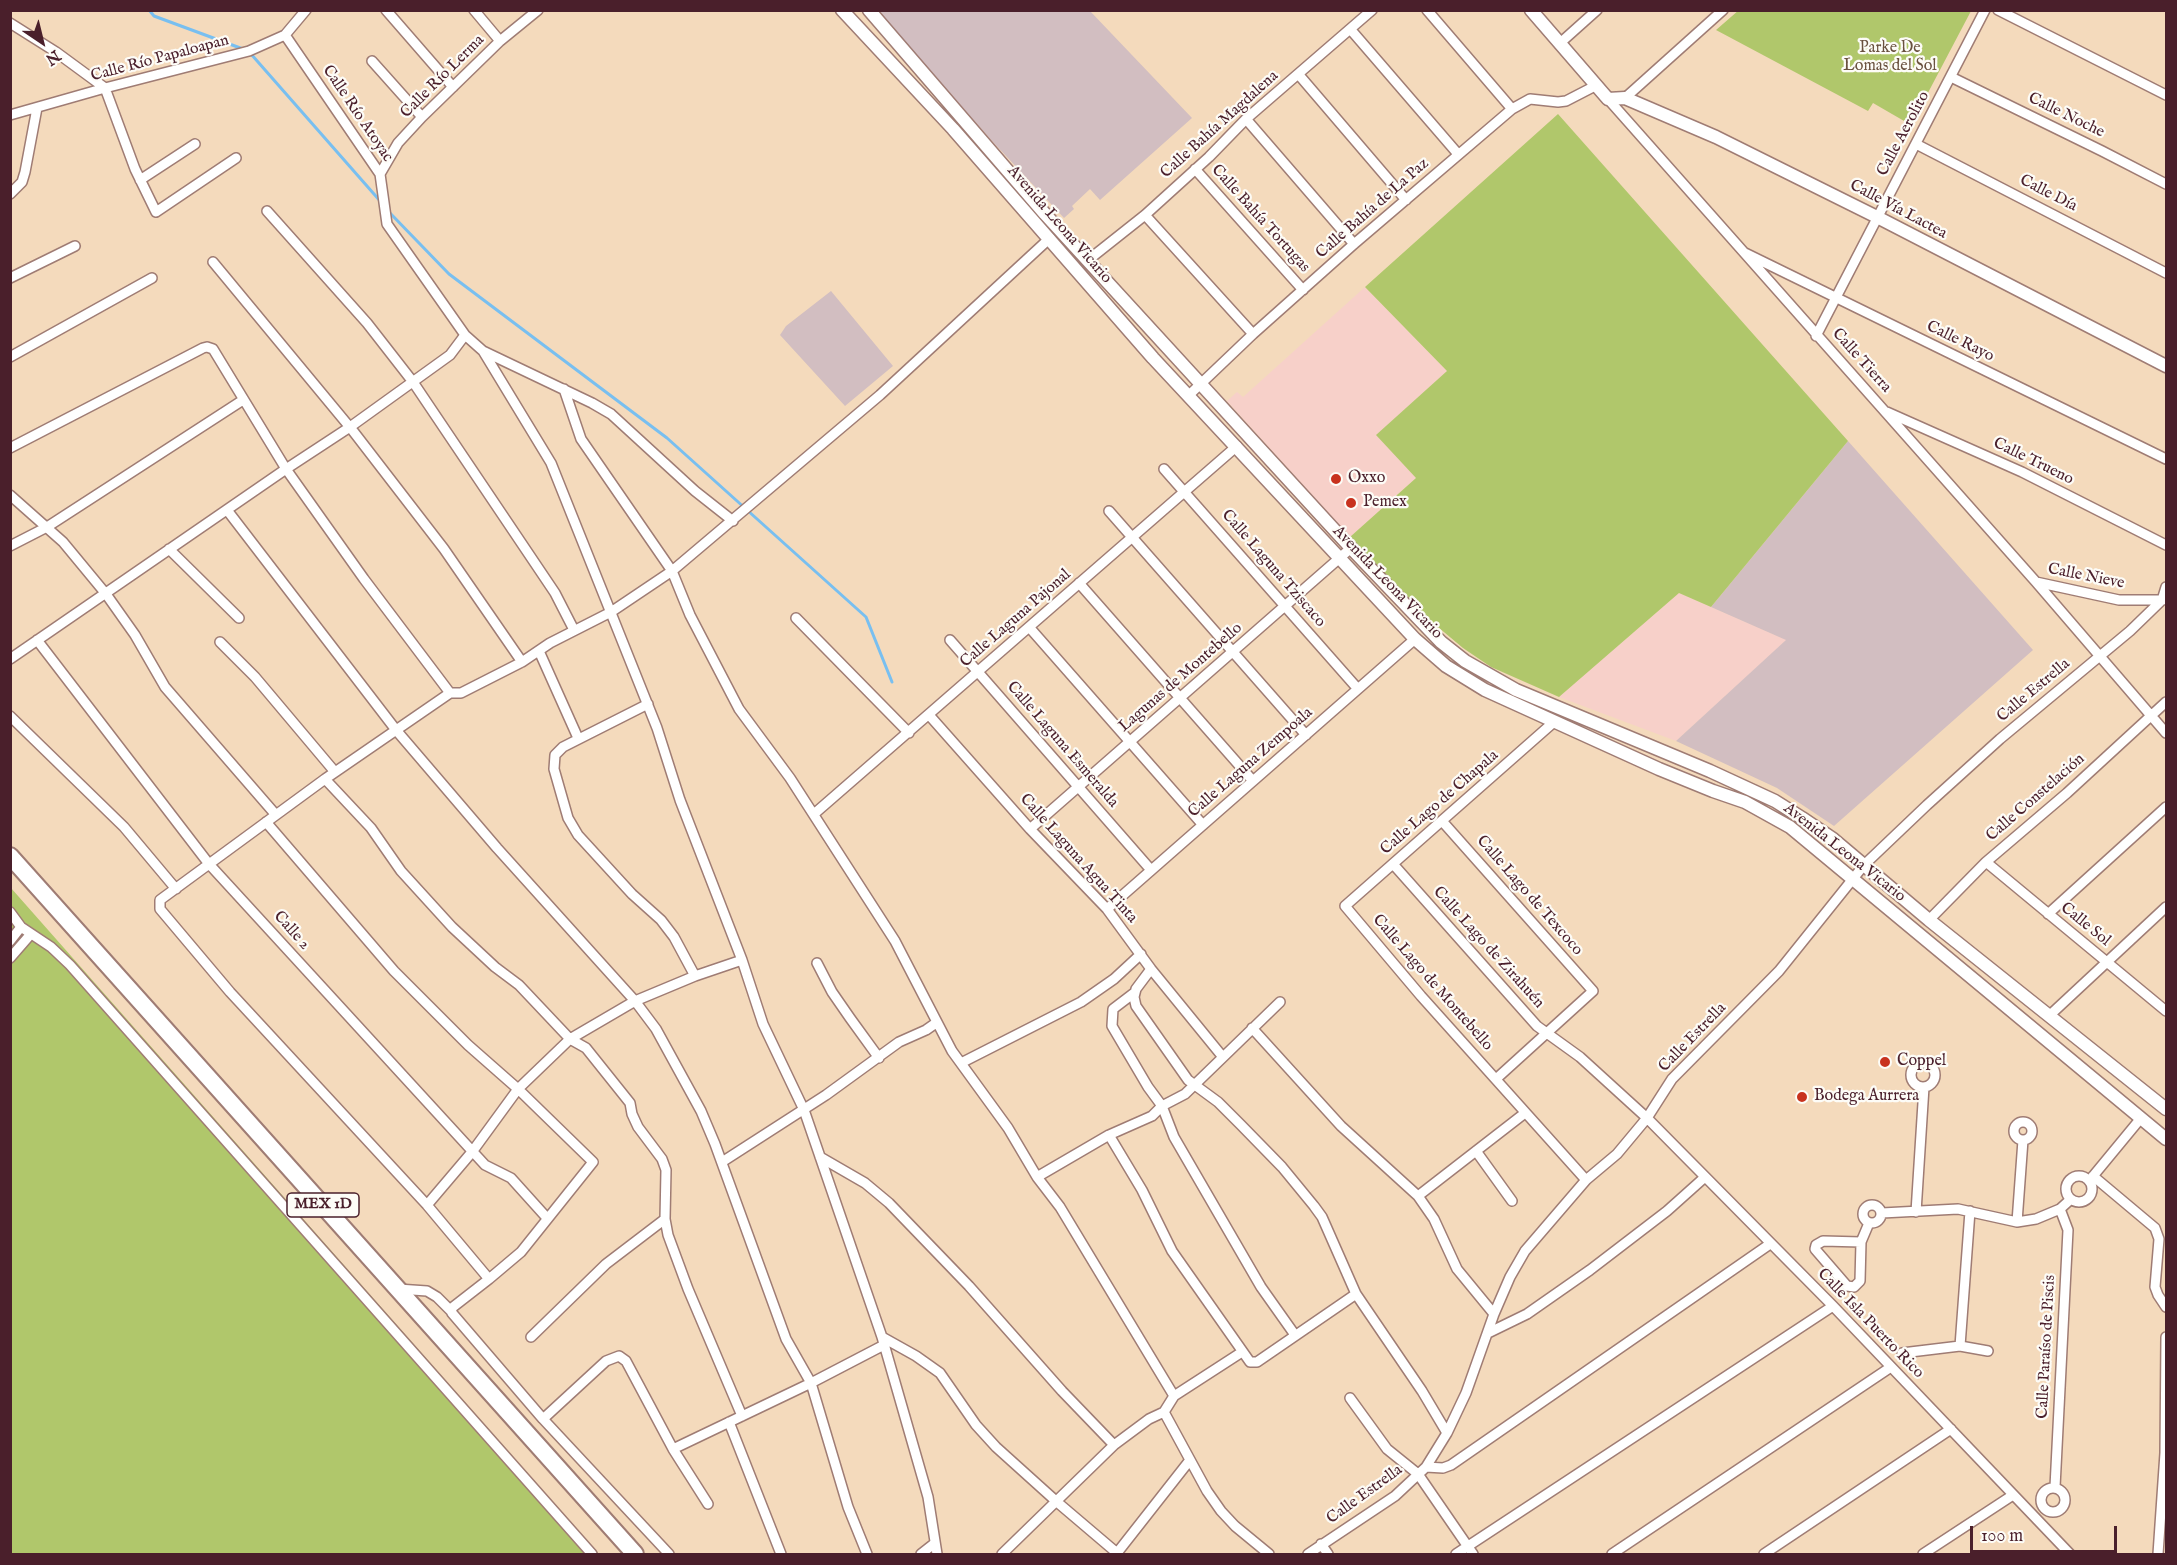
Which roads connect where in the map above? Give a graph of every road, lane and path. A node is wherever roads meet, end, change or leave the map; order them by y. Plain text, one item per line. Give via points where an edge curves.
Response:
1 (306, 10) edge
2 (386, 10) edge
3 (474, 10) edge
4 (538, 10) edge
5 (842, 10) edge
6 (869, 10) edge
7 (1372, 10) edge
8 (1427, 10) edge
9 (1531, 10) edge
10 (1597, 10) edge
11 (1723, 10) edge
12 (1985, 10) edge
13 (1998, 10) edge
14 (10, 23) edge
15 (1351, 30) junction
16 (285, 35) junction
17 (500, 41) junction
18 (1559, 44) junction
19 (372, 61) dead end
20 (1299, 75) junction
21 (1951, 77) junction
22 (1597, 86) junction
23 (453, 87) junction
24 (105, 88) junction
25 (2166, 95) edge
26 (1625, 98) junction
27 (1608, 99) junction
28 (37, 108) junction
29 (1512, 109) junction
30 (10, 115) edge
31 (422, 117) junction
32 (1246, 119) junction
33 (195, 144) dead end
34 (1916, 144) junction
35 (1458, 154) junction
36 (236, 158) dead end
37 (1195, 169) junction
38 (380, 174) junction
39 (140, 180) junction
40 (2166, 184) edge
41 (10, 194) edge
42 (1406, 200) junction
43 (267, 211) dead end
44 (1144, 215) junction
45 (1877, 217) junction
46 (1050, 238) junction
47 (1354, 244) junction
48 (75, 246) dead end
49 (1741, 251) junction
50 (1087, 261) junction
51 (213, 262) dead end
52 (2166, 273) edge
53 (10, 278) edge
54 (152, 278) dead end
55 (1303, 290) junction
56 (1836, 297) junction
57 (1253, 334) junction
58 (465, 335) junction
59 (1816, 336) junction
60 (483, 351) junction
61 (10, 357) edge
62 (2166, 366) edge
63 (413, 382) junction
64 (1200, 385) junction
65 (564, 389) junction
66 (1188, 396) junction
67 (243, 400) junction
68 (1883, 411) junction
69 (350, 427) junction
70 (1237, 446) junction
71 (10, 448) edge
72 (2166, 459) edge
73 (286, 469) junction
74 (1164, 469) dead end
75 (1185, 491) junction
76 (10, 495) edge
77 (227, 510) junction
78 (1109, 511) dead end
79 (733, 521) junction
80 (46, 527) junction
81 (1132, 537) junction
82 (2166, 545) edge
83 (10, 546) edge
84 (170, 549) junction
85 (1351, 549) junction
86 (1340, 558) junction
87 (672, 571) junction
88 (2036, 582) junction
89 (1079, 584) junction
90 (2166, 587) edge
91 (106, 594) junction
92 (2164, 600) edge
93 (1286, 605) junction
94 (611, 612) junction
95 (239, 618) dead end
96 (796, 618) dead end
97 (1029, 627) junction
98 (574, 630) junction
99 (1415, 639) junction
100 (37, 640) junction
101 (950, 640) dead end
102 (220, 642) dead end
103 (539, 651) junction
104 (1233, 652) junction
105 (2099, 657) junction
106 (10, 658) edge
107 (522, 662) junction
108 (978, 672) junction
109 (1358, 689) junction
110 (450, 693) junction
111 (1180, 698) junction
112 (2166, 702) edge
113 (648, 704) junction
114 (929, 715) junction
115 (10, 716) edge
116 (2151, 716) junction
117 (1555, 721) junction
118 (396, 730) junction
119 (909, 733) junction
120 (2166, 733) edge
121 (1306, 735) junction
122 (578, 738) junction
123 (1130, 742) junction
124 (335, 772) junction
125 (326, 778) junction
126 (1253, 781) junction
127 (1079, 787) junction
128 (2166, 807) edge
129 (814, 814) junction
130 (276, 815) junction
131 (1442, 821) junction
132 (266, 822) junction
133 (1203, 825) junction
134 (1030, 829) junction
135 (10, 856) edge
136 (1986, 862) junction
137 (209, 864) junction
138 (1393, 864) junction
139 (1864, 865) junction
140 (1151, 870) junction
141 (1852, 879) junction
142 (176, 889) junction
143 (1345, 906) joint
144 (2166, 907) edge
145 (1107, 909) junction
146 (10, 912) edge
147 (2048, 914) junction
148 (1929, 920) junction
149 (21, 927) junction
150 (30, 935) junction
151 (10, 941) edge
152 (1141, 954) junction
153 (10, 958) edge
154 (742, 960) junction
155 (2108, 962) junction
156 (817, 963) dead end
157 (1151, 969) junction
158 (695, 976) junction
159 (1134, 993) junction
160 (634, 1001) junction
161 (1280, 1002) dead end
162 (2166, 1011) edge
163 (2050, 1015) junction
164 (936, 1023) junction
165 (1252, 1028) junction
166 (1548, 1033) junction
167 (570, 1039) junction
168 (1222, 1056) junction
169 (879, 1058) junction
170 (961, 1063) junction
171 (1496, 1079) junction
172 (1194, 1086) junction
173 (1924, 1087) dead end
174 (518, 1089) junction
175 (1162, 1106) junction
176 (2166, 1109) edge
177 (804, 1110) junction
178 (1525, 1113) junction
179 (1647, 1118) junction
180 (2141, 1118) junction
181 (1109, 1135) junction
182 (2166, 1139) edge
183 (2024, 1140) dead end
184 (1476, 1151) junction
185 (472, 1152) junction
186 (820, 1157) junction
187 (722, 1162) junction
188 (1037, 1177) junction
189 (1705, 1177) junction
190 (2091, 1178) junction
191 (1587, 1180) junction
192 (1418, 1196) junction
193 (2071, 1199) junction
194 (1512, 1201) dead end
195 (427, 1205) junction
196 (2060, 1209) junction
197 (1970, 1211) junction
198 (1916, 1212) junction
199 (1882, 1214) junction
200 (547, 1218) junction
201 (665, 1219) junction
202 (2017, 1222) junction
203 (1869, 1223) junction
204 (1861, 1242) junction
205 (1770, 1244) junction
206 (489, 1279) junction
207 (398, 1289) junction
208 (1356, 1294) junction
209 (1833, 1306) junction
210 (2166, 1307) edge
211 (451, 1311) junction
212 (1494, 1314) junction
213 (1488, 1334) junction
214 (1295, 1335) junction
215 (531, 1337) dead end
216 (2166, 1337) edge
217 (883, 1341) junction
218 (1960, 1346) junction
219 (1988, 1351) dead end
220 (1242, 1352) junction
221 (1902, 1353) dead end
222 (1891, 1367) junction
223 (811, 1383) junction
224 (2165, 1385) edge
225 (1174, 1396) junction
226 (1350, 1398) dead end
227 (1164, 1412) junction
228 (742, 1416) junction
229 (543, 1419) junction
230 (729, 1422) junction
231 (1951, 1429) junction
232 (1448, 1433) junction
233 (1114, 1445) junction
234 (673, 1449) junction
235 (2165, 1453) edge
236 (1190, 1460) junction
237 (1422, 1471) junction
238 (2055, 1487) dead end
239 (2013, 1495) junction
240 (1057, 1502) junction
241 (708, 1504) dead end
242 (935, 1543) junction
243 (1321, 1544) junction
244 (1471, 1550) edge
245 (591, 1554) edge
246 (635, 1554) edge
247 (669, 1554) edge
248 (781, 1554) edge
249 (867, 1554) edge
250 (921, 1554) edge
251 (936, 1554) edge
252 (1002, 1554) edge
253 (1269, 1554) edge
254 (1308, 1554) edge
255 (1328, 1554) edge
256 (1456, 1554) edge
257 (1612, 1554) edge
258 (1764, 1554) edge
259 (1923, 1554) edge
260 (2070, 1554) edge
261 (2158, 1554) edge

1 - 16 street, Calle Río Papaloapan
2 - 23 street
3 - 17 street
4 - 17 street, Calle Río Lerma
5 - 46 street, Avenida Leona Vicario
6 - 50 street, Avenida Leona Vicario
7 - 15 street, Calle Bahía Magdalena
8 - 29 street
9 - 18 street, Calle Tierra
10 - 18 street
11 - 26 street
12 - 21 street, Calle Aerolito
13 - 25 street
14 - 24 street
15 - 20 street, Calle Bahía Magdalena
15 - 35 street
16 - 24 street, Calle Río Papaloapan via 249,51
16 - 38 street, Calle Río Atoyac
17 - 23 street, Calle Río Lerma
18 - 22 street, Calle Tierra
19 - 31 street
20 - 32 street, Calle Bahía Magdalena
20 - 42 street
21 - 34 street, Calle Aerolito
21 - 40 street, Calle Noche
22 - 27 street, Calle Tierra
22 - 29 street, Calle Bahía de La Paz via 1566,101 1530,99
23 - 31 street, Calle Río Lerma
24 - 28 street, Calle Río Papaloapan
24 - 39 street
26 - 27 street, Calle Vía Lactea
26 - 45 street, Calle Vía Lactea via 1716,137
27 - 49 street, Calle Tierra
28 - 30 street, Calle Río Papaloapan
28 - 41 street via 22,182
29 - 35 street, Calle Bahía de La Paz
31 - 38 street, Calle Río Lerma via 398,143
32 - 37 street, Calle Bahía Magdalena
32 - 47 street
33 - 39 street
34 - 45 street, Calle Aerolito
34 - 52 street, Calle Día
35 - 42 street, Calle Bahía de La Paz
36 - 39 street via 156,212
37 - 44 street, Calle Bahía Magdalena
37 - 55 street, Calle Bahía Tortugas
38 - 58 street, Calle Río Atoyac via 387,224
42 - 47 street, Calle Bahía de La Paz
43 - 63 street via 367,323
44 - 50 street, Calle Bahía Magdalena
44 - 57 street
45 - 56 street, Calle Aerolito
45 - 62 street, Calle Vía Lactea
46 - 66 street, Avenida Leona Vicario
46 - 79 street via 920,359
47 - 55 street, Calle Bahía de La Paz
48 - 53 street
49 - 56 street, Calle Rayo
49 - 59 street, Calle Tierra
50 - 64 street, Avenida Leona Vicario
51 - 69 street
54 - 61 street
55 - 57 street, Calle Bahía de La Paz
56 - 59 street, Calle Aerolito
56 - 72 street, Calle Rayo
57 - 64 street, Calle Bahía de La Paz
58 - 60 street, Calle Río Atoyac
58 - 63 street via 450,355
59 - 68 street, Calle Tierra
60 - 65 street
60 - 94 street via 551,462
63 - 69 street
63 - 98 street via 555,593
64 - 66 street, Calle Bahía de La Paz
64 - 85 street, Avenida Leona Vicario
65 - 79 street via 611,414
65 - 87 street via 581,439
66 - 70 street, Avenida Leona Vicario
67 - 71 street via 213,349 207,347
67 - 73 street
67 - 80 street
68 - 82 street, Calle Trueno via 2022,472
68 - 88 street, Calle Tierra
69 - 73 street
69 - 107 street via 444,549
70 - 75 street, Calle Laguna Pajonal
70 - 86 street, Avenida Leona Vicario
73 - 77 street
73 - 110 street
74 - 75 street, Calle Laguna Tziscaco
75 - 81 street, Calle Laguna Pajonal
75 - 93 street, Calle Laguna Tziscaco
76 - 80 street
77 - 84 street
77 - 118 street
78 - 81 street
79 - 87 street
80 - 83 street
80 - 91 street
81 - 89 street, Calle Laguna Pajonal
81 - 104 street
84 - 91 street
84 - 95 street
85 - 86 street, Lagunas de Montebello
85 - 139 street, Avenida Leona Vicario via 1425,628 1465,661 1516,690 1775,801 1833,839
86 - 93 street, Lagunas de Montebello
86 - 99 street, Avenida Leona Vicario
87 - 94 street
87 - 129 street via 690,615 739,708
88 - 92 street, Calle Nieve via 2119,600
88 - 105 street, Calle Tierra
89 - 97 street, Calle Laguna Pajonal
89 - 111 street
90 - 92 street
91 - 100 street
91 - 130 street via 165,687
92 - 105 street, Calle Estrella
93 - 104 street, Lagunas de Montebello
93 - 109 street, Calle Laguna Tziscaco
94 - 98 street
94 - 113 street
96 - 119 street
97 - 108 street, Calle Laguna Pajonal
97 - 123 street
98 - 103 street
99 - 109 street, Calle Laguna Zempoala
99 - 117 street, Avenida Leona Vicario via 1467,680
100 - 106 street
100 - 137 street, Calle 2
101 - 108 street, Calle Laguna Esmeralda
102 - 124 street via 255,677
103 - 107 street
103 - 122 street
104 - 111 street, Lagunas de Montebello
104 - 121 street
105 - 116 street, Calle Tierra
105 - 139 street, Calle Estrella via 2000,739
107 - 110 street via 461,693
108 - 114 street, Calle Laguna Pajonal
108 - 127 street, Calle Laguna Esmeralda
109 - 121 street, Calle Laguna Zempoala
110 - 118 street
111 - 123 street, Lagunas de Montebello
111 - 126 street
112 - 116 street, Calle Constelación
113 - 122 street
113 - 154 street via 680,800
114 - 119 street, Calle Laguna Pajonal
114 - 134 street, Calle Laguna Agua Tinta
115 - 142 street via 124,827
116 - 120 street, Calle Tierra
116 - 136 street, Calle Constelación
117 - 131 street, Calle Lago de Chapala
117 - 141 street, Avenida Leona Vicario via 1768,814 1790,827
118 - 124 street
118 - 160 street
119 - 129 street, Calle Laguna Pajonal
121 - 126 street, Calle Laguna Zempoala
122 - 158 street via 555,755 554,769 568,818 578,835 661,920
123 - 127 street, Lagunas de Montebello
123 - 133 street
124 - 125 street
125 - 130 street
125 - 167 street via 452,927 519,985
126 - 133 street, Calle Laguna Zempoala
127 - 134 street, Lagunas de Montebello
127 - 140 street, Calle Laguna Esmeralda
128 - 147 street
129 - 164 street via 895,940
130 - 132 street
131 - 138 street, Calle Lago de Chapala
131 - 166 street, Calle Lago de Texcoco via 1593,992
132 - 137 street
132 - 174 street via 394,970
133 - 140 street, Calle Laguna Zempoala
134 - 145 street, Calle Laguna Agua Tinta
135 - 207 highway, MEX 1D
136 - 147 street, Calle Sol
136 - 148 street, Calle Constelación
137 - 142 street
137 - 185 street, Calle 2
138 - 143 street, Calle Lago de Chapala
138 - 166 street, Calle Lago de Zirahuén
139 - 141 street, Calle Estrella
139 - 148 street, Avenida Leona Vicario
140 - 145 street, Calle Laguna Zempoala
141 - 179 street, Calle Estrella via 1779,971 1672,1079
141 - 180 street, Avenida Leona Vicario
142 - 195 street via 160,900 160,909 230,992
143 - 171 street, Calle Lago de Montebello
144 - 155 street
145 - 152 street, Calle Laguna Agua Tinta
146 - 149 street
147 - 155 street, Calle Sol
148 - 163 street, Avenida Leona Vicario
149 - 150 street
149 - 151 street
150 - 153 street
150 - 245 street via 70,965
152 - 157 street, Calle Laguna Agua Tinta
152 - 170 street via 1081,1002
154 - 158 street
154 - 177 street via 764,1024
155 - 162 street, Calle Sol
155 - 163 street
156 - 169 street via 832,992
157 - 159 street
157 - 168 street, Calle Laguna Agua Tinta
158 - 160 street
159 - 172 street via 1136,1006
159 - 175 street via 1113,1009 1112,1026
160 - 167 street
160 - 187 street via 657,1029
161 - 165 street
163 - 176 street, Avenida Leona Vicario
164 - 169 street via 899,1042
164 - 170 street
165 - 168 street
165 - 192 street via 1341,1126
166 - 171 street
166 - 179 street, Calle Lago de Zirahuén
167 - 174 street
167 - 201 street via 586,1048 630,1103 638,1127 662,1160 666,1170
168 - 172 street
169 - 177 street
170 - 188 street via 1008,1128
171 - 178 street, Calle Lago de Montebello
172 - 175 street
172 - 208 street via 1218,1102 1314,1206
173 - 198 street
174 - 185 street
174 - 200 street via 593,1162
175 - 181 street via 1152,1116
175 - 214 street via 1174,1137 1261,1287
177 - 186 street
177 - 187 street
178 - 184 street
178 - 191 street, Calle Lago de Montebello
179 - 189 street, Calle Isla Puerto Rico
179 - 191 street, Calle Estrella via 1617,1154
180 - 182 street, Avenida Leona Vicario
180 - 190 street
181 - 188 street
181 - 220 street via 1172,1251
183 - 202 street
184 - 192 street
184 - 194 street
185 - 195 street
185 - 200 street, Calle 2 via 484,1165 511,1178
186 - 217 street
186 - 233 street via 865,1183 889,1203
187 - 223 street via 786,1339
188 - 225 street via 1060,1207
189 - 205 street, Calle Isla Puerto Rico
189 - 213 street via 1590,1270 1527,1314
190 - 193 street via 2091,1196 2078,1203
190 - 193 street via 2070,1180 2067,1193
190 - 210 street via 2155,1228 2159,1239 2155,1287
191 - 212 street, Calle Estrella via 1525,1251
192 - 212 street via 1434,1219 1457,1269
193 - 196 street
195 - 206 street
196 - 202 street
196 - 238 street, Calle Paraíso de Piscis via 2068,1230
197 - 198 street
197 - 202 street
197 - 218 street
198 - 199 street
199 - 203 street via 1878,1222
199 - 203 street via 1876,1206 1867,1207 1863,1215
200 - 206 street via 521,1252
201 - 215 street via 606,1264
201 - 228 street via 688,1289
203 - 204 street
204 - 204 street via 1860,1281 1854,1287 1847,1286 1815,1249 1823,1241
205 - 209 street, Calle Isla Puerto Rico
205 - 237 street via 1451,1465
206 - 211 street
207 - 211 street via 427,1291
207 - 246 highway, MEX 1D
208 - 214 street
208 - 232 street
209 - 222 street, Calle Isla Puerto Rico
209 - 244 street
211 - 229 street
212 - 213 street, Calle Estrella
213 - 232 street, Calle Estrella
214 - 220 street via 1252,1364
216 - 224 street
217 - 223 street
217 - 240 street via 916,1356 940,1373 976,1425
217 - 242 street via 928,1497
218 - 219 street
218 - 221 street
220 - 225 street
222 - 231 street, Calle Isla Puerto Rico
222 - 257 street
223 - 228 street
223 - 249 street via 848,1507
224 - 235 street
225 - 227 street
226 - 237 street via 1387,1449
227 - 233 street
227 - 236 street
228 - 230 street
229 - 234 street via 606,1361 619,1356 626,1361
229 - 247 street
230 - 234 street
230 - 248 street
231 - 239 street, Calle Isla Puerto Rico
231 - 258 street
232 - 237 street, Calle Estrella
233 - 240 street
234 - 241 street
235 - 261 street
236 - 240 street via 1117,1553
236 - 253 street via 1221,1511
237 - 243 street, Calle Estrella via 1395,1496
237 - 244 street
239 - 259 street
239 - 260 street, Calle Isla Puerto Rico
240 - 252 street
242 - 250 street
242 - 251 street
243 - 254 street, Calle Estrella
243 - 255 street
244 - 256 street

